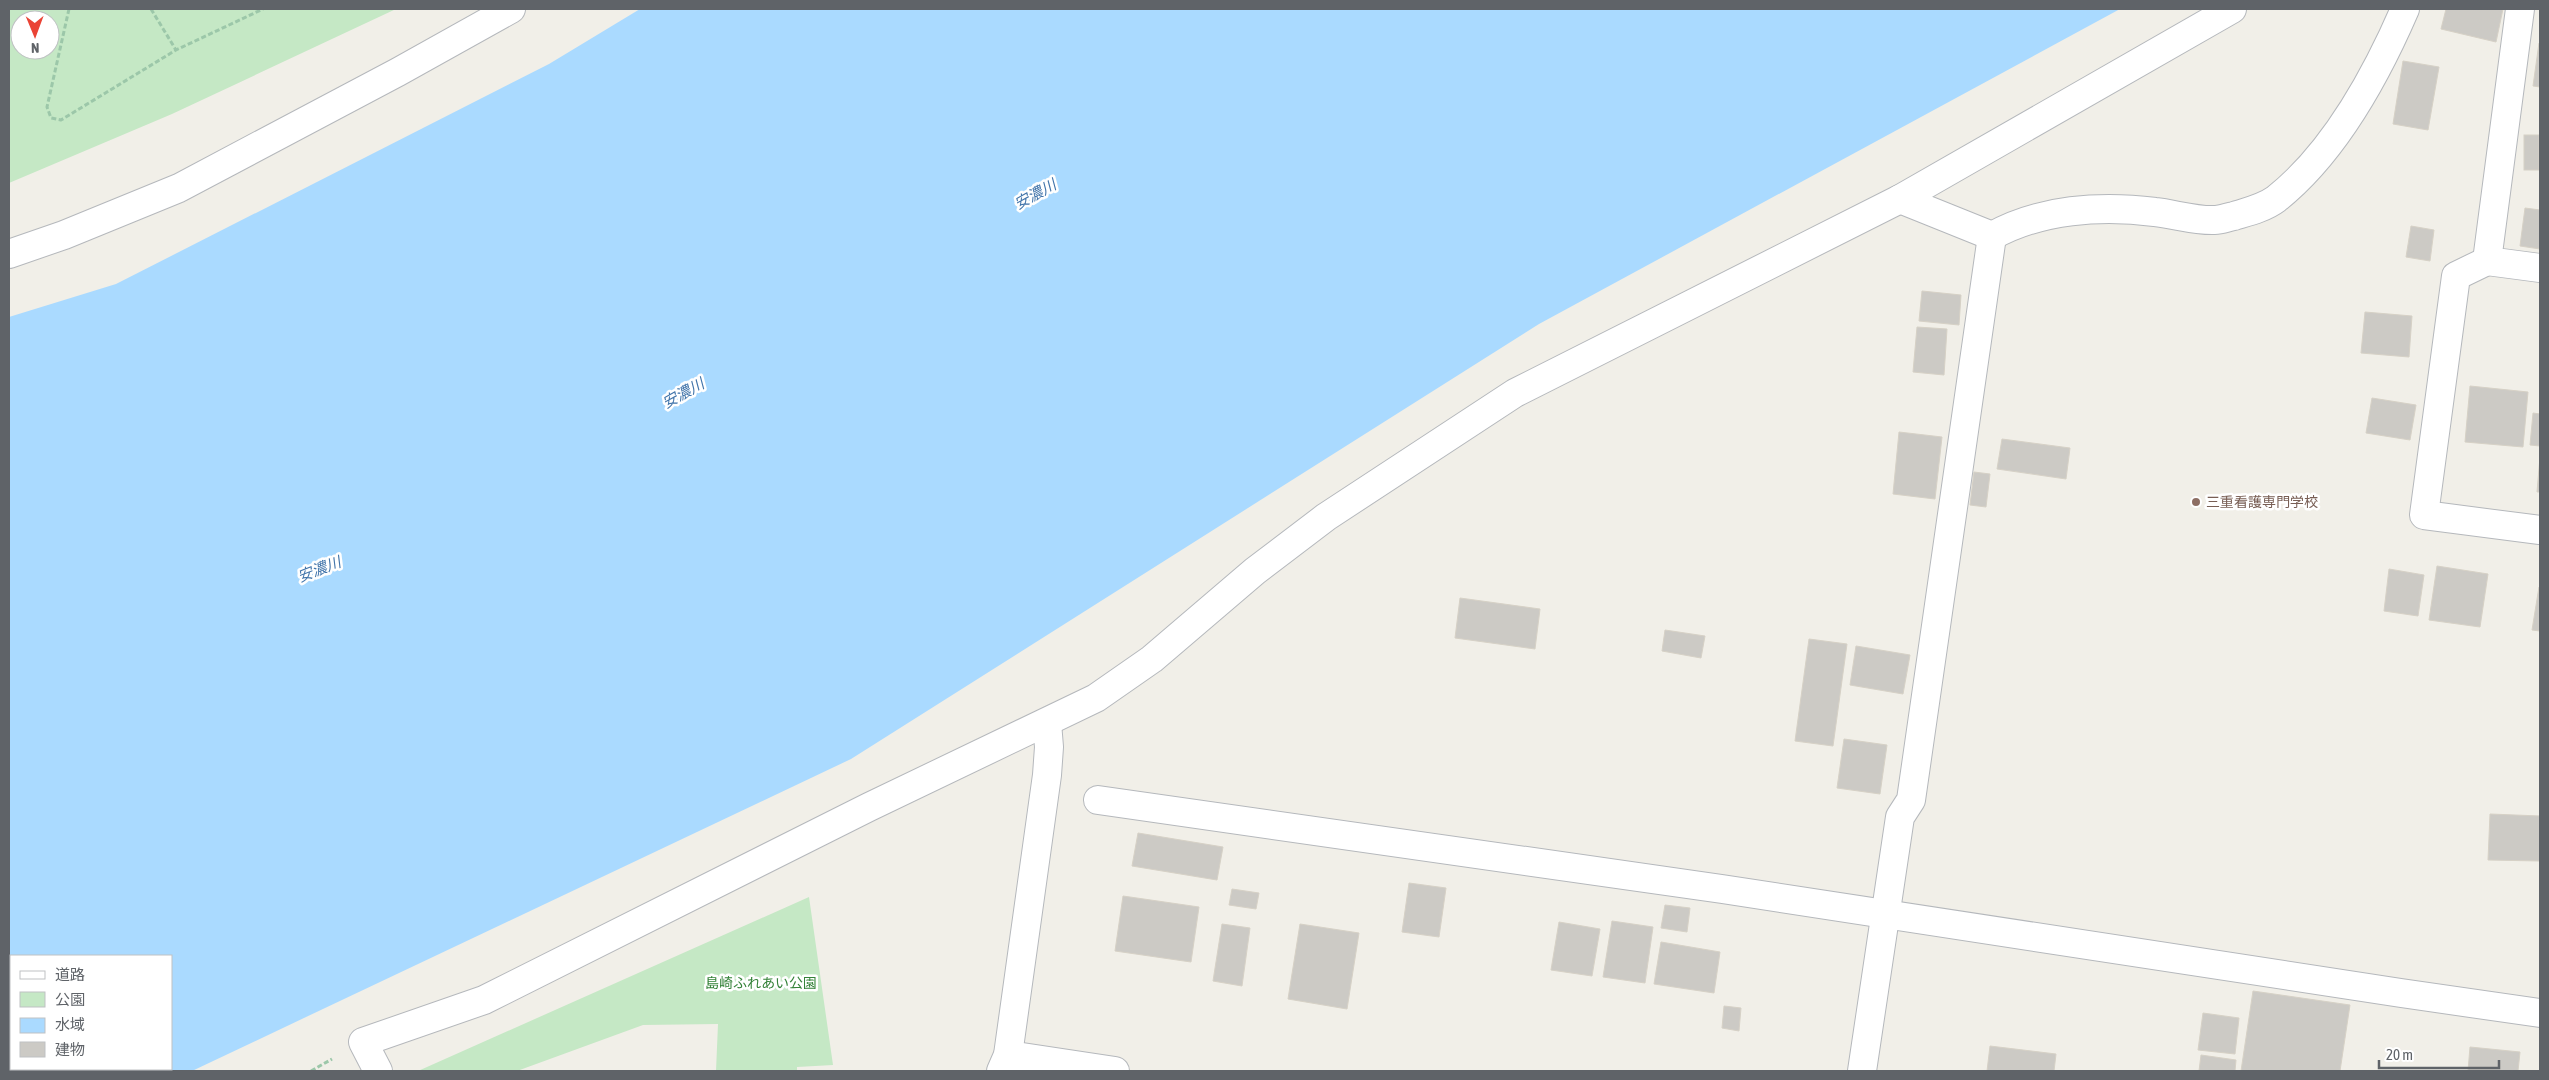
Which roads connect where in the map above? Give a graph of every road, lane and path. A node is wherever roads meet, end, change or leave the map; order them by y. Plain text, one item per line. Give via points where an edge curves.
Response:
1 (69, 9) edge
2 (151, 9) edge
3 (263, 9) edge
4 (511, 9) edge
5 (2232, 9) edge
6 (2405, 9) edge
7 (2520, 9) edge
8 (176, 50) junction
9 (1900, 199) junction
10 (1992, 236) junction
11 (9, 254) edge
12 (2486, 261) junction
13 (2540, 268) edge
14 (2540, 530) edge
15 (1047, 723) junction
16 (1098, 800) dead end
17 (1885, 915) junction
18 (2540, 1012) edge
19 (1004, 1063) edge
20 (378, 1071) edge
21 (1115, 1071) edge
22 (1862, 1071) edge

1 - 8 path via 47,107 51,118 61,120
2 - 8 path
3 - 8 path
4 - 11 street via 179,188
5 - 9 street
6 - 10 street via 2358,102 2318,158 2275,200 2252,211 2216,220 2103,208 2012,225
7 - 12 street
9 - 10 street
9 - 15 street via 1515,393 1326,517 1255,571 1152,659 1096,698
10 - 17 street via 1911,800 1900,817
12 - 13 street
12 - 14 street via 2456,276 2424,515
15 - 19 street via 1047,775
15 - 20 street via 869,807 484,1000 363,1042
16 - 17 street
17 - 18 street
17 - 22 street
19 - 21 street

